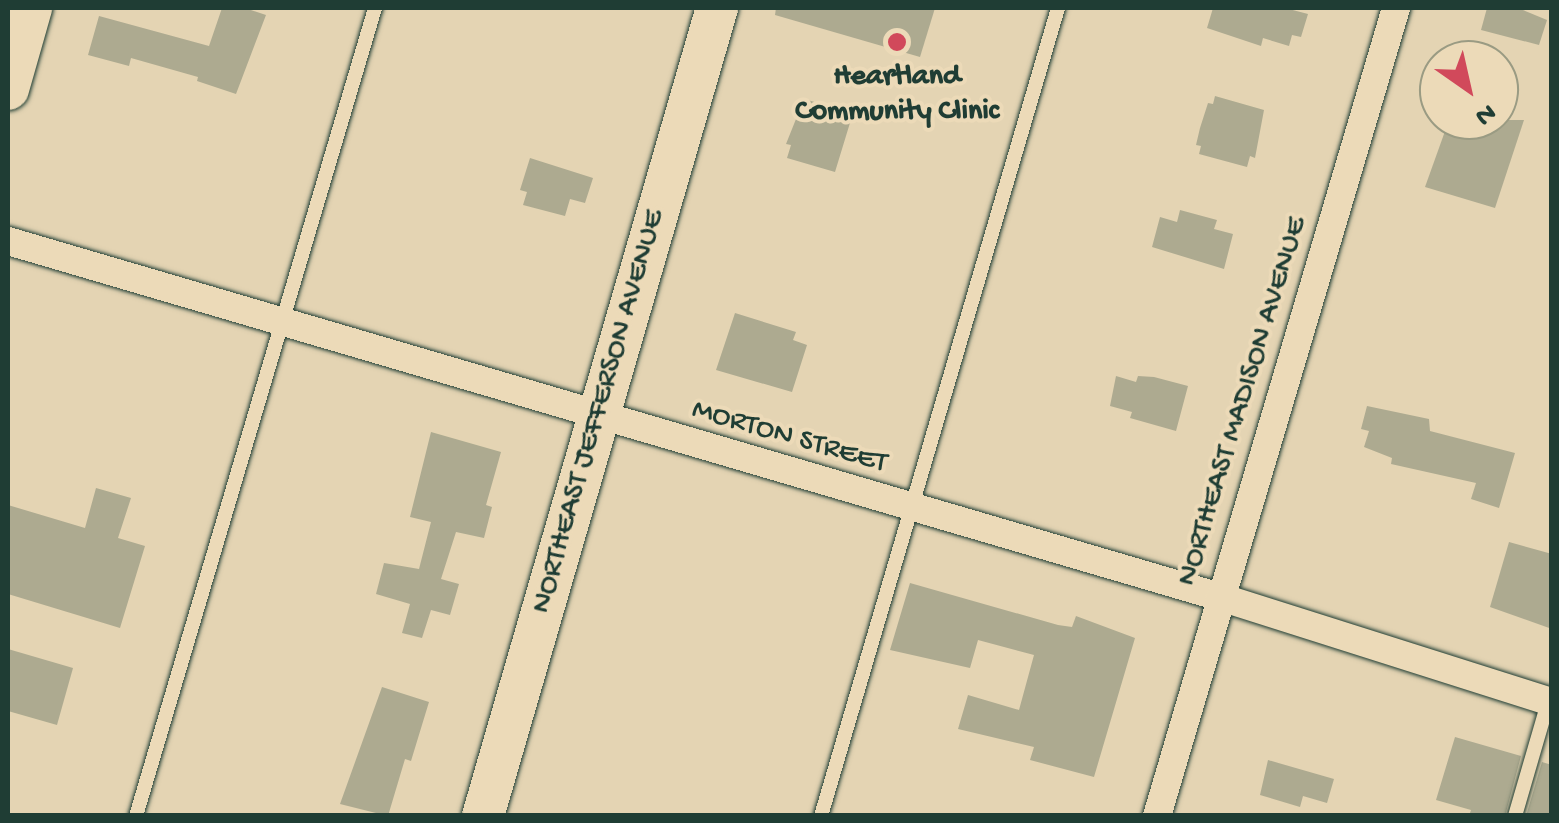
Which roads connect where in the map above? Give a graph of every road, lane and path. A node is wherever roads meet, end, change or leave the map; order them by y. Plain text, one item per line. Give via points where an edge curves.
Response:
1 (31, 8) edge
2 (375, 8) edge
3 (717, 8) edge
4 (1058, 8) edge
5 (1396, 8) edge
6 (8, 89) edge
7 (8, 242) edge
8 (283, 322) junction
9 (599, 416) junction
10 (912, 507) junction
11 (1220, 597) junction
12 (1550, 697) edge
13 (136, 816) edge
14 (482, 816) edge
15 (821, 816) edge
16 (1157, 816) edge
17 (1515, 816) edge

1 - 6 main road
2 - 8 lane
3 - 9 main road, NORTHEAST JEFFERSON AVENUE
4 - 10 lane
5 - 11 street, NORTHEAST MADISON AVENUE
7 - 8 street, MORTON STREET
8 - 9 street, MORTON STREET
8 - 13 lane
9 - 10 street, MORTON STREET
9 - 14 main road, NORTHEAST JEFFERSON AVENUE
10 - 11 street, MORTON STREET
10 - 15 lane
11 - 12 street, MORTON STREET
11 - 16 street, NORTHEAST MADISON AVENUE
12 - 17 lane

